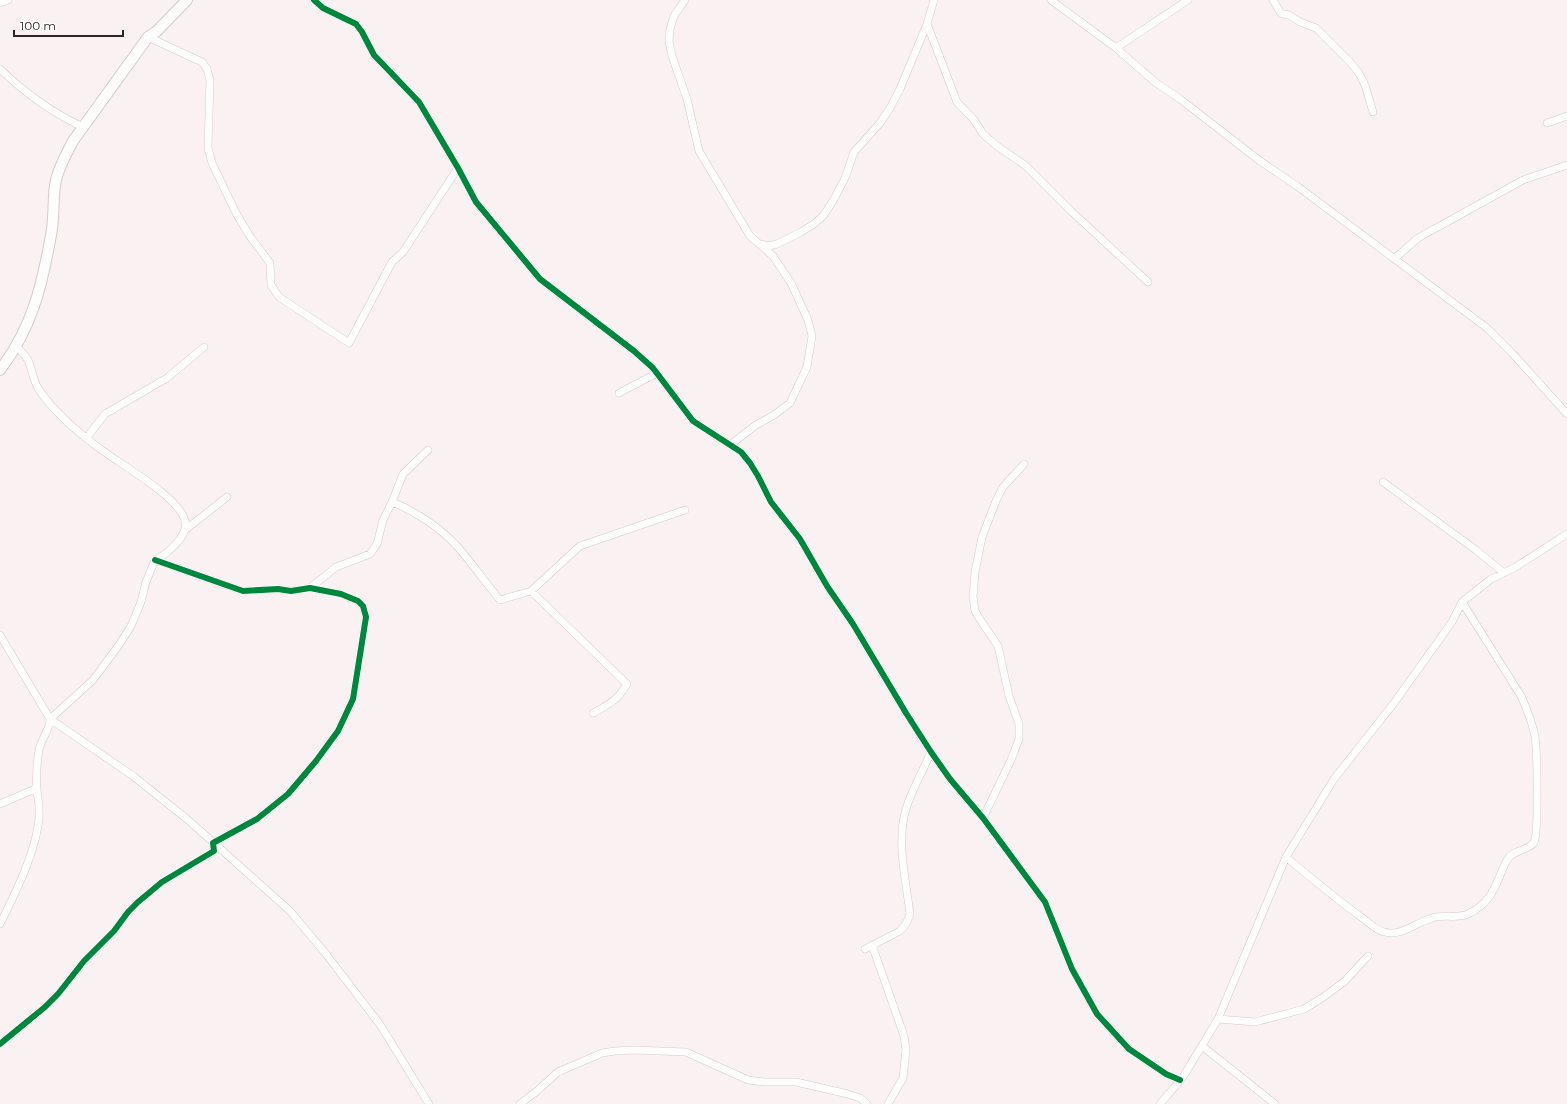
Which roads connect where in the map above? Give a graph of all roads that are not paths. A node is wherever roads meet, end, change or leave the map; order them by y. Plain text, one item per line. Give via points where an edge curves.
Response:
1 (8, 0) edge
2 (187, 0) edge
3 (314, 0) edge
4 (685, 0) edge
5 (934, 0) edge
6 (1051, 0) edge
7 (1188, 0) edge
8 (1273, 0) edge
9 (0, 3) edge
10 (927, 24) junction
11 (148, 37) junction
12 (1116, 48) junction
13 (0, 69) edge
14 (1373, 112) dead end
15 (1567, 116) edge
16 (1547, 123) dead end
17 (83, 127) junction
18 (1567, 165) edge
19 (458, 168) junction
20 (758, 244) junction
21 (769, 246) junction
22 (773, 256) junction
23 (1394, 259) junction
24 (1148, 282) dead end
25 (16, 346) junction
26 (204, 347) dead end
27 (0, 370) edge
28 (657, 373) junction
29 (619, 392) dead end
30 (1567, 414) edge
31 (87, 438) junction
32 (730, 445) junction
33 (428, 450) dead end
34 (1024, 464) dead end
35 (1383, 482) dead end
36 (227, 497) dead end
37 (392, 502) junction
38 (685, 510) dead end
39 (185, 530) junction
40 (1567, 534) edge
41 (155, 560) junction
42 (1504, 573) junction
43 (310, 588) junction
44 (531, 591) junction
45 (1462, 602) junction
46 (0, 634) edge
47 (593, 713) dead end
48 (50, 719) junction
49 (931, 752) junction
50 (37, 788) junction
51 (0, 804) edge
52 (982, 818) junction
53 (213, 843) junction
54 (1286, 857) junction
55 (0, 924) edge
56 (872, 945) junction
57 (865, 949) dead end
58 (1368, 956) dead end
59 (1218, 1019) junction
60 (0, 1044) edge
61 (1202, 1046) junction
62 (1180, 1080) junction
63 (429, 1104) edge
64 (520, 1104) edge
65 (866, 1104) edge
66 (888, 1104) edge
67 (1160, 1104) edge
68 (1275, 1104) edge

1 - 9 street
2 - 11 street
3 - 19 street via 323,8 356,24 374,55 419,102
4 - 20 street via 674,16 669,42 700,151 750,236
5 - 10 street
6 - 12 street
7 - 12 street
8 - 14 street via 1283,14 1316,28 1350,62 1365,85
10 - 21 street via 890,108 854,152 845,178 823,216 814,224
10 - 24 street via 957,102 983,134 1026,166
11 - 17 street
11 - 19 street via 202,62 207,69 210,80 208,148 212,163 236,213 270,264 271,285 279,297 349,343 392,262 403,252
12 - 23 street via 1155,82
13 - 17 street via 39,103
15 - 16 street
17 - 25 street via 56,180 52,233 42,278 34,309
18 - 23 street via 1523,180 1418,238
19 - 28 street via 476,202 540,279 634,351
20 - 21 street
20 - 22 street
21 - 22 street
22 - 32 street via 791,283 808,320 812,336 807,367 790,403
23 - 30 street via 1486,328
25 - 27 street
25 - 31 street via 27,359 45,399
26 - 31 street via 167,378 105,414
28 - 29 street
28 - 32 street via 693,421
31 - 39 street via 175,504 186,522
32 - 49 street via 741,452 750,463 771,502 800,539
33 - 37 street via 403,474
34 - 52 street via 1003,487 996,501 982,537 975,572 975,611 998,646 1009,696 1020,724 1019,739 1011,760
35 - 42 street
36 - 39 street
37 - 43 street via 383,520 377,544 370,554 336,567
37 - 44 street via 408,508 441,531 455,544 500,600
38 - 44 street via 580,546
39 - 41 street via 165,555
40 - 42 street
41 - 43 street via 243,591 291,591
41 - 48 street via 146,582 142,602 119,645 93,680
42 - 45 street via 1491,579
43 - 53 street via 341,594 363,606 366,616 353,699 338,731 288,794 257,819
44 - 47 street via 627,684 621,695
45 - 54 street via 1452,622 1394,703 1334,779
45 - 54 street via 1521,696 1528,713 1535,737 1535,841 1508,858 1491,897 1478,908 1467,915 1432,917 1395,933 1384,932 1368,922
46 - 48 street
48 - 50 street via 50,725 39,750
48 - 53 street via 133,776
49 - 52 street
49 - 56 street via 906,809 902,839 910,914 908,921 900,931
50 - 51 street
50 - 55 street via 40,807 38,828 19,885
52 - 62 street via 1045,902 1072,969 1097,1014 1129,1049 1166,1074
53 - 60 street via 214,851 162,882 138,902 84,961 58,994
53 - 63 street via 290,911 326,954 381,1026
54 - 59 street
56 - 57 street
56 - 66 street via 904,1036 906,1050 903,1078
58 - 59 street via 1345,981 1304,1009 1255,1022
59 - 61 street
61 - 62 street
61 - 68 street
62 - 67 street
64 - 65 street via 558,1072 602,1053 634,1050 686,1052 748,1080 796,1082 848,1094 860,1098

